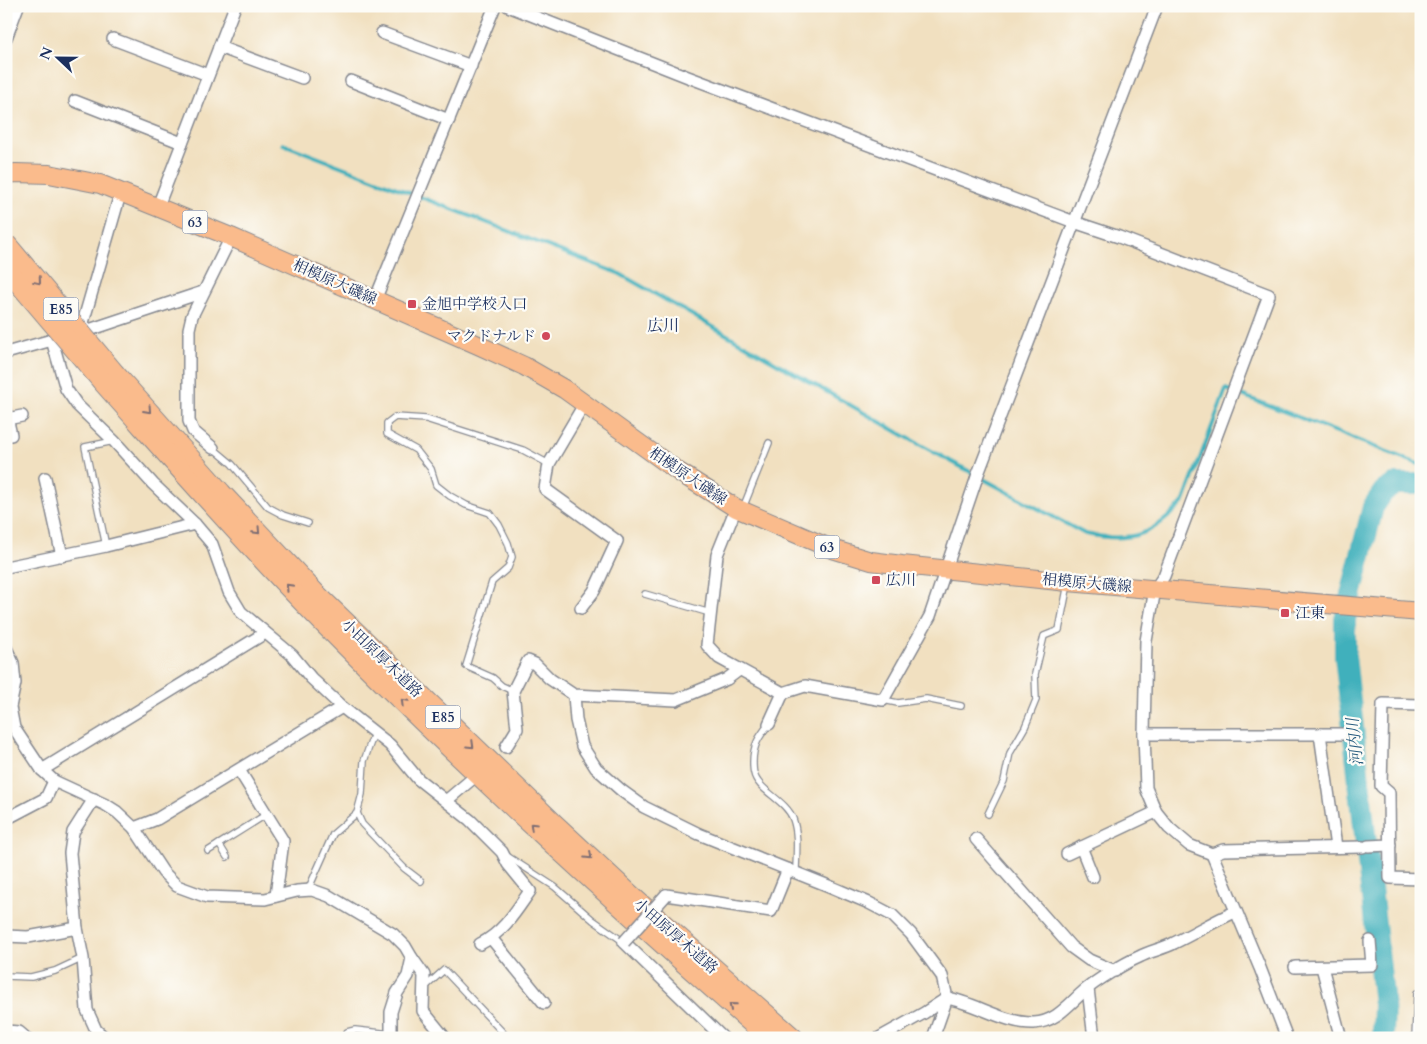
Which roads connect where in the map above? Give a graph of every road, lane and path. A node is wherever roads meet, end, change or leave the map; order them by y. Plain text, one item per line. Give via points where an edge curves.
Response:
1 (18, 6) edge
2 (235, 6) edge
3 (495, 6) edge
4 (508, 6) edge
5 (1157, 6) edge
6 (382, 33) dead end
7 (6, 38) edge
8 (112, 39) dead end
9 (219, 47) junction
10 (471, 66) junction
11 (208, 75) junction
12 (302, 78) dead end
13 (351, 81) dead end
14 (76, 101) dead end
15 (449, 120) junction
16 (182, 143) junction
17 (6, 174) edge
18 (122, 191) junction
19 (158, 206) junction
20 (1074, 222) junction
21 (231, 237) junction
22 (6, 244) edge
23 (6, 268) edge
24 (204, 292) junction
25 (375, 300) junction
26 (80, 333) junction
27 (52, 340) junction
28 (6, 353) edge
29 (109, 378) junction
30 (585, 403) junction
31 (7, 416) edge
32 (22, 416) dead end
33 (11, 435) dead end
34 (114, 440) junction
35 (769, 443) dead end
36 (212, 448) joint
37 (549, 464) junction
38 (46, 478) dead end
39 (740, 509) junction
40 (308, 523) dead end
41 (194, 524) junction
42 (106, 546) junction
43 (62, 556) junction
44 (6, 567) edge
45 (945, 570) junction
46 (1068, 582) junction
47 (1155, 589) junction
48 (644, 594) dead end
49 (581, 608) dead end
50 (1421, 612) edge
51 (710, 613) junction
52 (265, 633) junction
53 (6, 648) edge
54 (739, 670) junction
55 (513, 691) junction
56 (783, 693) junction
57 (574, 695) junction
58 (883, 700) junction
59 (1421, 705) edge
60 (961, 706) dead end
61 (342, 707) junction
62 (769, 724) joint
63 (374, 733) junction
64 (1144, 734) junction
65 (1320, 734) junction
66 (1348, 734) dead end
67 (506, 747) dead end
68 (42, 770) junction
69 (238, 770) junction
70 (472, 779) dead end
71 (54, 781) junction
72 (94, 800) junction
73 (446, 802) junction
74 (1156, 812) junction
75 (358, 813) junction
76 (267, 814) junction
77 (988, 814) dead end
78 (6, 819) edge
79 (134, 828) junction
80 (976, 839) dead end
81 (219, 844) junction
82 (1390, 846) junction
83 (1081, 847) junction
84 (1336, 847) junction
85 (208, 851) dead end
86 (502, 852) junction
87 (1067, 854) dead end
88 (1212, 854) junction
89 (227, 857) dead end
90 (792, 871) junction
91 (1093, 877) dead end
92 (1421, 879) edge
93 (421, 881) dead end
94 (308, 890) junction
95 (276, 896) junction
96 (1235, 912) junction
97 (77, 928) junction
98 (6, 936) edge
99 (491, 938) junction
100 (1370, 941) dead end
101 (624, 942) junction
102 (480, 944) dead end
103 (83, 958) junction
104 (412, 958) junction
105 (1295, 967) dead end
106 (1322, 967) junction
107 (1115, 971) junction
108 (6, 976) edge
109 (1088, 989) junction
110 (422, 990) junction
111 (1421, 994) edge
112 (947, 998) junction
113 (544, 1003) dead end
114 (6, 1031) edge
115 (391, 1036) edge
116 (26, 1038) edge
117 (105, 1038) edge
118 (345, 1038) edge
119 (445, 1038) edge
120 (508, 1038) edge
121 (723, 1038) edge
122 (769, 1038) edge
123 (793, 1038) edge
124 (879, 1038) edge
125 (933, 1038) edge
126 (1094, 1038) edge
127 (1287, 1038) edge
128 (1339, 1038) edge
129 (1415, 1038) edge

1 - 7 street
2 - 9 street
3 - 10 street
4 - 20 street
5 - 20 street
6 - 10 street
8 - 11 street
9 - 11 street
9 - 12 street
10 - 15 street
11 - 16 street
13 - 15 street
14 - 16 street
15 - 25 street
16 - 19 street
17 - 18 main road, 相模原大磯線 / 63 via 49,174
18 - 19 main road, 相模原大磯線 / 63
18 - 26 street
19 - 21 main road, 相模原大磯線 / 63
20 - 45 street
20 - 47 street via 1269,295 1164,576
21 - 24 street
21 - 25 main road, 相模原大磯線 / 63
22 -> 29 highway, 小田原厚木道路 / E85, bridge
23 - 29 highway, 小田原厚木道路 / E85, bridge
24 - 26 street
24 - 36 street via 189,329 189,421 193,431
25 - 30 main road, 相模原大磯線 / 63 via 524,366
26 - 27 street
27 - 28 street
27 - 34 street via 66,389 77,405
122 -> 29 highway, 小田原厚木道路 / E85 via 628,914 438,736 305,604 210,504
29 -> 123 highway, 小田原厚木道路 / E85 via 324,601 479,753 624,889
30 - 37 street
30 - 39 main road, 相模原大磯線 / 63 via 679,472
31 - 32 street
31 - 33 street
34 - 41 street
34 - 42 lane via 85,447
35 - 39 lane
36 - 40 lane via 232,464 268,507 282,516
37 - 49 street via 545,489 617,541 594,590
37 - 55 lane via 522,450 426,420 396,417 387,423 387,434 416,450 431,469 436,484 466,505 490,513 508,543 512,557 508,568 492,582 466,666
38 - 43 street
39 - 45 main road, 相模原大磯線 / 63 via 832,549 871,561
39 - 51 street via 717,555
41 - 42 street
41 - 52 street via 212,544 229,592 241,612
42 - 43 street
43 - 44 street
45 - 46 main road, 相模原大磯線 / 63
45 - 58 street via 930,616
46 - 47 main road, 相模原大磯線 / 63
46 - 77 lane via 1059,630 1044,636 1035,674 1036,700 1010,753 1004,781
47 - 50 main road, 相模原大磯線 / 63
47 - 64 street via 1146,641
48 - 51 lane
51 - 54 street via 708,645 719,658
52 - 61 street via 292,655
52 - 68 street
53 - 68 street via 13,663 15,683 10,707 14,728
54 - 56 street
54 - 57 street via 727,679 676,700
55 - 57 street via 528,661
55 - 67 street via 517,729
56 - 58 street via 805,686
56 - 62 street
57 - 90 street via 582,746 596,768 622,791 644,807 699,834
58 - 60 lane via 898,703 926,699
59 - 82 street via 1383,704 1381,786 1389,794
61 - 63 street
61 - 69 street
62 - 90 lane via 753,750 754,775 787,808 793,820 796,844
63 - 73 street via 390,746 418,779
63 - 75 lane via 364,762
64 - 65 street
64 - 74 street via 1146,788
65 - 66 street
65 - 84 street
68 - 71 street
69 - 76 street
69 - 79 street via 156,819
70 - 73 street
71 - 72 street
71 - 78 street via 46,798
72 - 79 street via 117,812
72 - 97 street via 73,832 70,853
73 - 86 street via 470,820
74 - 83 street
74 - 88 street via 1190,845
75 - 93 lane via 362,824
75 - 94 lane via 333,834
76 - 81 lane
76 - 95 street via 283,841
79 - 95 street via 177,886 207,897 265,899
80 - 107 street via 1071,947 1089,960
81 - 85 lane
81 - 89 lane
82 - 84 street
82 - 92 street via 1390,878
83 - 87 street
83 - 91 street
84 - 88 street via 1223,850
86 - 99 street via 530,891 511,919
86 - 101 lane via 555,887
88 - 96 street
90 - 101 street, bridge via 771,911 666,895
90 - 112 street via 892,915 911,934 942,976
94 - 95 street
94 - 104 street via 329,896 393,934
96 - 107 street
96 - 127 street
97 - 98 street via 28,938
97 - 103 street
99 - 102 street
99 - 113 street
100 - 106 street via 1372,965
101 - 121 street
103 - 108 lane via 55,971 31,977
103 - 117 street via 87,1010 96,1030
104 - 110 street via 424,975
104 - 115 street via 408,976 397,993 391,1012
105 - 106 street
106 - 128 street
107 - 109 street
109 - 112 street via 1056,1016 1037,1023 1021,1023 961,1000
109 - 126 street
110 - 119 street via 423,1011
110 - 120 lane via 444,970
111 - 129 lane via 1417,993
112 - 124 street
112 - 125 street
114 - 116 street via 18,1032
115 - 118 lane via 355,1030 347,1032

